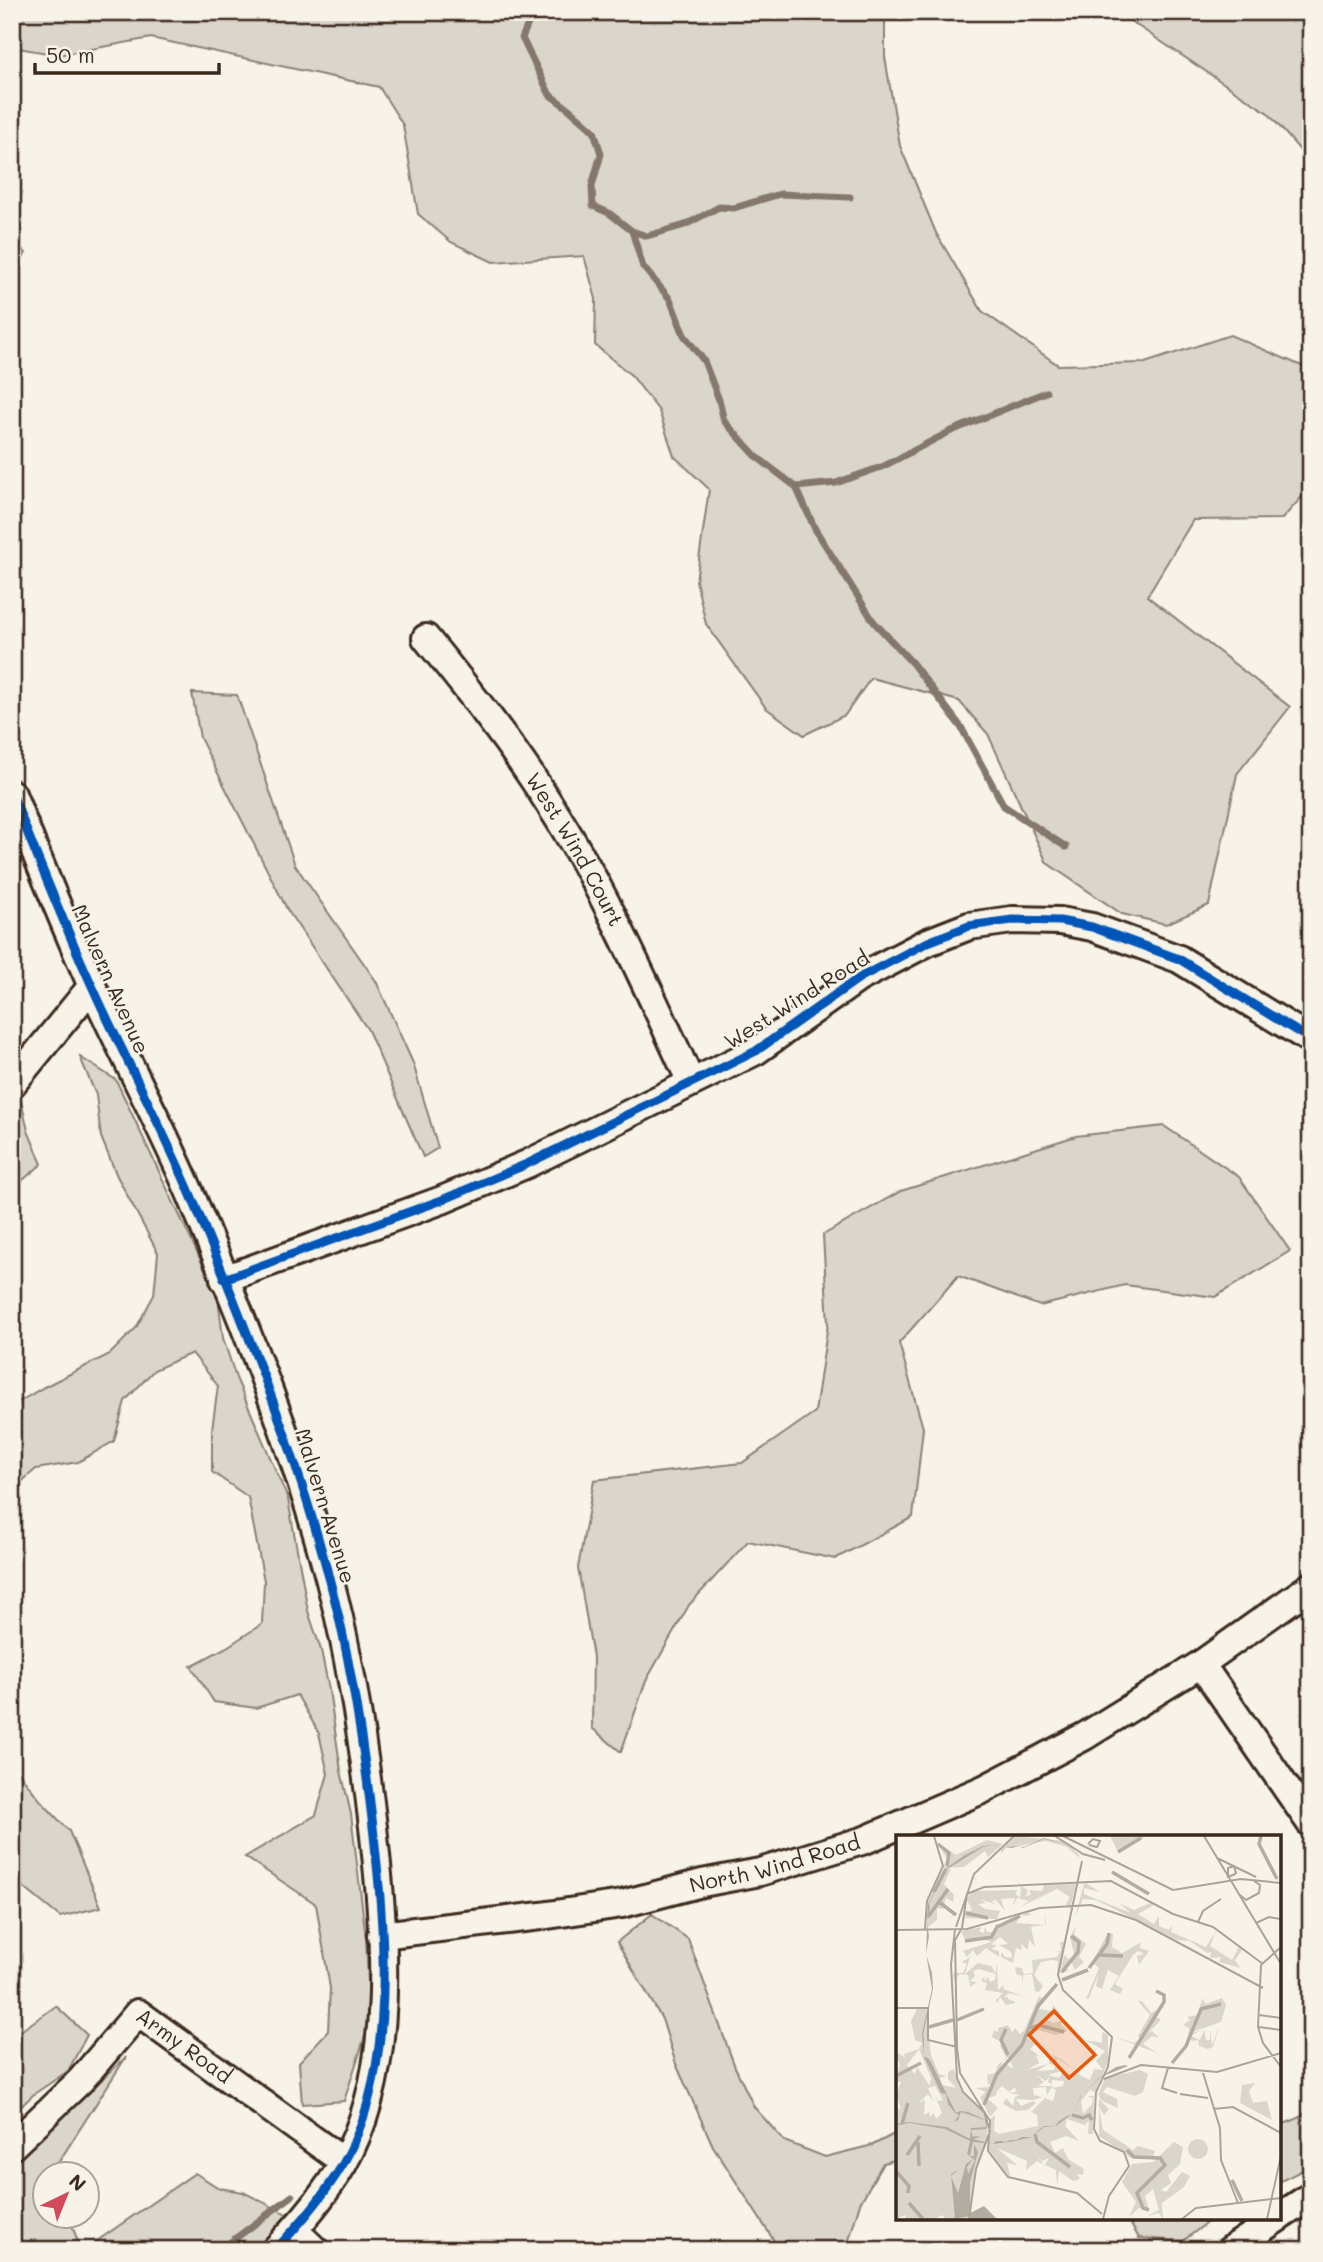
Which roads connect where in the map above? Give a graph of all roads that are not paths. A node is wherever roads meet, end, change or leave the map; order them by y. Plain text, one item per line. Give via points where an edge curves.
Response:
1 (426, 638) dead end
2 (12, 794) edge
3 (92, 986) junction
4 (1311, 1040) edge
5 (691, 1082) junction
6 (12, 1084) edge
7 (224, 1279) junction
8 (1311, 1586) edge
9 (1201, 1664) junction
10 (1311, 1824) edge
11 (381, 1935) junction
12 (12, 2146) edge
13 (344, 2162) junction
14 (1311, 2196) edge
15 (1281, 2216) edge
16 (1275, 2220) edge
17 (294, 2230) junction
18 (275, 2250) edge
19 (315, 2250) edge
20 (1230, 2250) edge

1 - 5 street, West Wind Court via 507,740 552,807 609,911
2 - 3 street, Malvern Avenue
3 - 6 street
3 - 7 street, Malvern Avenue via 192,1197
4 - 5 street, West Wind Road via 1179,959 1092,927 1012,920 970,926 895,959 859,978 756,1051
5 - 7 street, West Wind Road via 442,1200
7 - 11 street, Malvern Avenue via 286,1438 334,1597 365,1758
8 - 9 street, North Wind Road
9 - 10 street
9 - 11 street, North Wind Road via 1085,1736 984,1789 864,1840 760,1872 622,1903
11 - 13 street, Malvern Avenue via 383,1989 375,2062 361,2124
12 - 13 street, Army Road via 81,2080 138,2012
13 - 17 street, Malvern Avenue
14 - 15 street
16 - 20 street
17 - 18 street, Malvern Avenue
17 - 19 street

